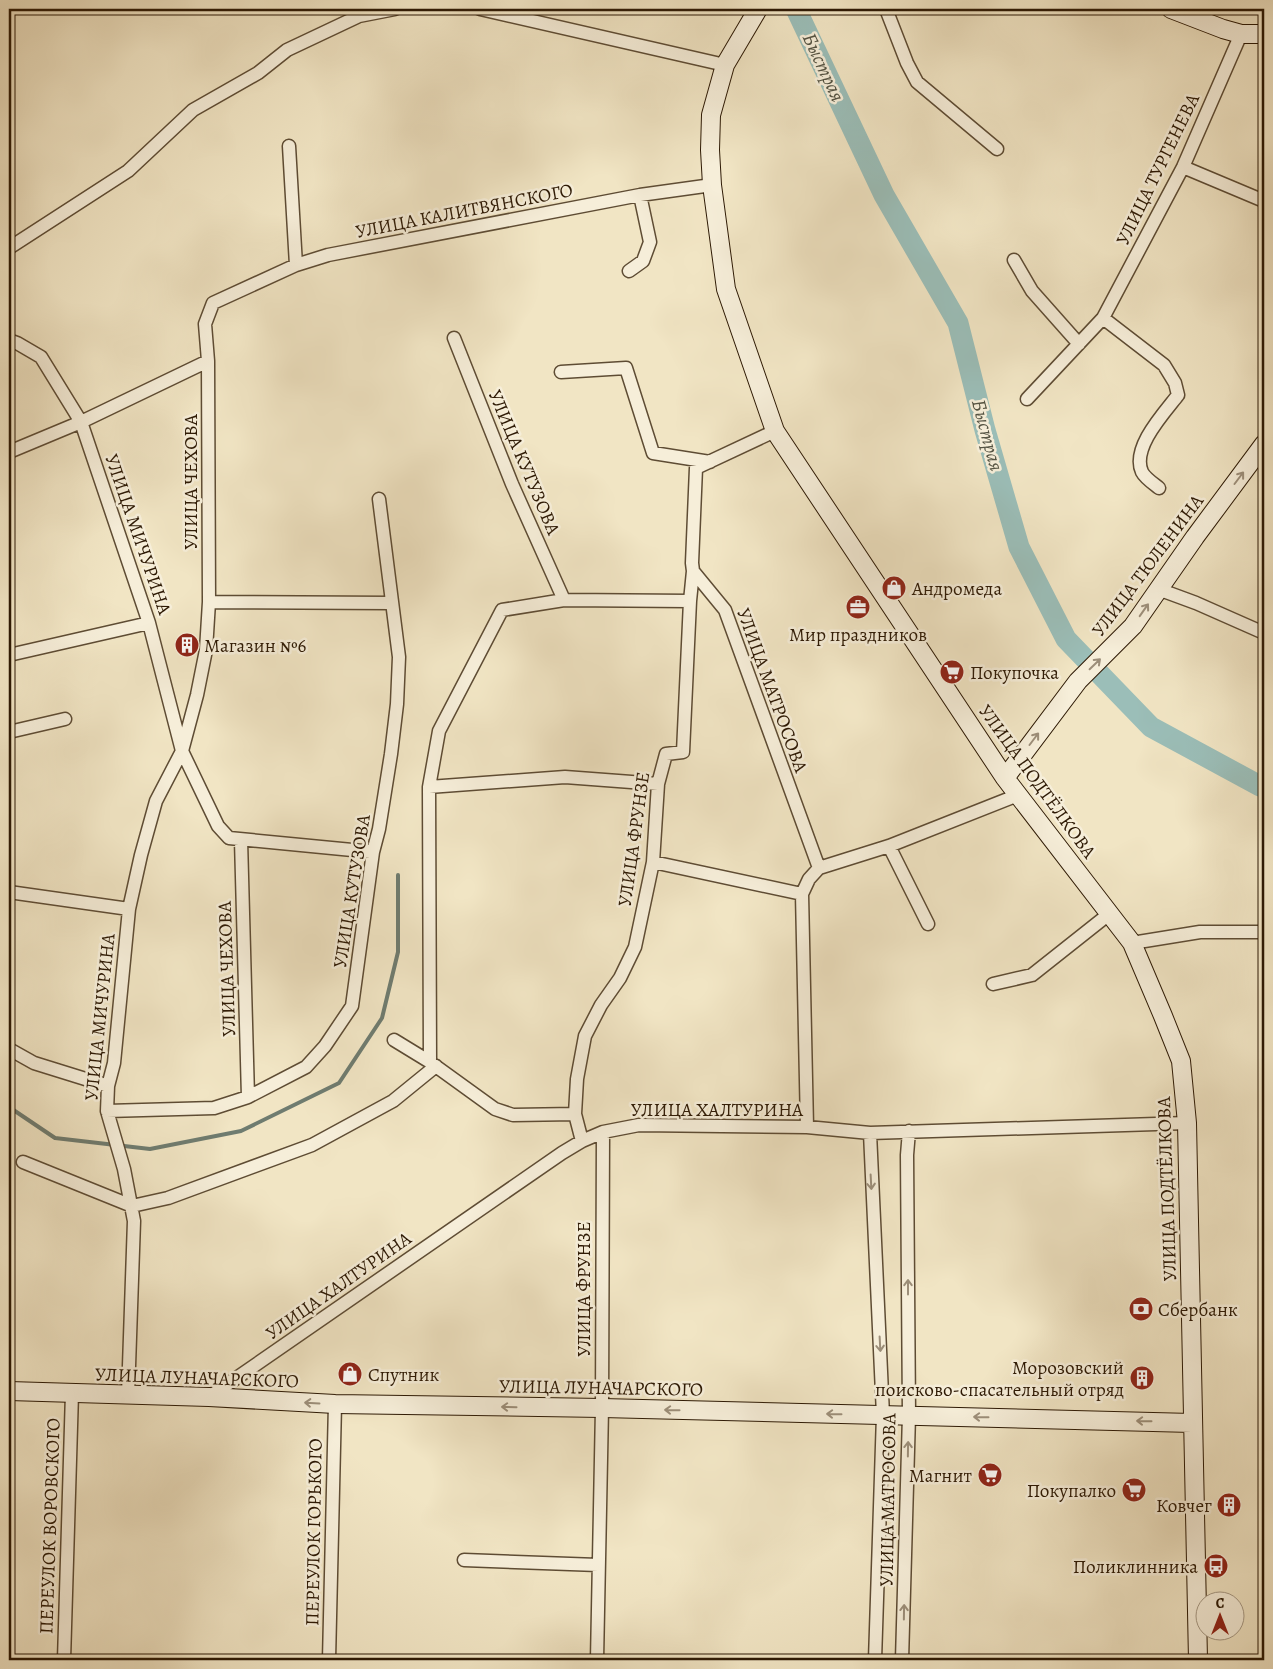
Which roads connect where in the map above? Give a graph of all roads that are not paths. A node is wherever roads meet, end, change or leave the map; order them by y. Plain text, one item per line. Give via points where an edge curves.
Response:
1 (395, 9) edge
2 (480, 9) edge
3 (886, 9) edge
4 (1171, 9) edge
5 (756, 14) edge
6 (1241, 34) junction
7 (1264, 34) edge
8 (725, 65) junction
9 (289, 146) dead end
10 (997, 149) dead end
11 (1182, 167) junction
12 (712, 185) junction
13 (640, 195) junction
14 (1264, 201) edge
15 (9, 248) edge
16 (1014, 260) dead end
17 (296, 265) junction
18 (629, 271) dead end
19 (1104, 318) junction
20 (454, 338) dead end
21 (9, 340) edge
22 (1079, 344) junction
23 (208, 362) junction
24 (561, 372) dead end
25 (1026, 399) dead end
26 (81, 422) junction
27 (775, 431) junction
28 (1264, 444) edge
29 (9, 452) edge
30 (710, 462) junction
31 (1159, 488) dead end
32 (379, 499) dead end
33 (693, 571) junction
34 (1158, 589) junction
35 (564, 600) junction
36 (209, 602) junction
37 (690, 602) junction
38 (392, 603) junction
39 (149, 623) junction
40 (1264, 633) edge
41 (9, 655) edge
42 (65, 719) dead end
43 (9, 732) edge
44 (182, 750) junction
45 (1005, 778) junction
46 (658, 784) junction
47 (429, 786) junction
48 (1018, 795) junction
49 (241, 840) junction
50 (889, 846) junction
51 (373, 852) junction
52 (653, 862) junction
53 (818, 868) junction
54 (9, 892) edge
55 (802, 894) junction
56 (129, 909) junction
57 (1109, 914) junction
58 (928, 924) dead end
59 (1264, 932) edge
60 (1132, 943) junction
61 (994, 984) dead end
62 (394, 1040) dead end
63 (9, 1049) edge
64 (433, 1064) junction
65 (108, 1086) junction
66 (248, 1097) junction
67 (107, 1111) junction
68 (575, 1114) junction
69 (1187, 1123) junction
70 (807, 1127) junction
71 (909, 1131) junction
72 (603, 1132) junction
73 (870, 1133) junction
74 (582, 1141) junction
75 (23, 1162) dead end
76 (132, 1206) junction
77 (9, 1391) edge
78 (72, 1393) junction
79 (128, 1395) junction
80 (209, 1397) junction
81 (335, 1404) junction
82 (602, 1408) junction
83 (883, 1415) junction
84 (908, 1415) junction
85 (1192, 1423) junction
86 (464, 1560) dead end
87 (598, 1565) junction
88 (64, 1660) edge
89 (329, 1660) edge
90 (597, 1660) edge
91 (875, 1660) edge
92 (902, 1660) edge
93 (1198, 1660) edge

1 - 15 street via 359,16 287,50 258,73 193,110 128,171
2 - 8 street
3 - 10 street via 917,82
4 - 6 main road
5 - 8 main road, УЛИЦА ПОДТЁЛКОВА
6 - 7 main road
6 - 11 street, УЛИЦА ТУРГЕНЕВА
8 - 12 main road, УЛИЦА ПОДТЁЛКОВА via 711,114
9 - 17 street
11 - 14 street
11 - 19 street, УЛИЦА ТУРГЕНЕВА
12 - 13 street, УЛИЦА КАЛИТВЯНСКОГО
12 - 27 main road, УЛИЦА ПОДТЁЛКОВА via 726,289
13 - 17 street, УЛИЦА КАЛИТВЯНСКОГО via 328,255
13 - 18 street via 650,242 643,261
16 - 22 street via 1032,291
17 - 23 street, УЛИЦА КАЛИТВЯНСКОГО via 213,303 205,324
19 - 22 street, УЛИЦА ТУРГЕНЕВА
19 - 31 street via 1164,364 1176,384 1178,395 1148,435 1140,453 1142,472
20 - 35 street, УЛИЦА КУТУЗОВА via 512,484
21 - 26 street, УЛИЦА МИЧУРИНА via 41,358
22 - 25 street, УЛИЦА ТУРГЕНЕВА
23 - 26 street
23 - 36 street, УЛИЦА ЧЕХОВА
24 - 30 street via 626,368 653,453
26 - 29 street
26 - 39 street, УЛИЦА МИЧУРИНА
27 - 30 street
27 - 45 main road, УЛИЦА ПОДТЁЛКОВА
34 -> 28 main road, УЛИЦА ТЮЛЕНИНА
30 - 33 street via 696,468
32 - 38 street, УЛИЦА КУТУЗОВА
33 - 37 street
33 - 53 street, УЛИЦА МАТРОСОВА via 725,610
34 - 40 street
45 -> 34 main road, УЛИЦА ТЮЛЕНИНА via 1078,681 1133,626
35 - 37 street
35 - 47 street via 502,610 439,731
36 - 38 street
36 - 44 street, УЛИЦА ЧЕХОВА via 206,650
37 - 46 street, УЛИЦА ФРУНЗЕ via 683,752 666,754
38 - 51 street, УЛИЦА КУТУЗОВА via 398,657 397,704
39 - 41 street
39 - 44 street, УЛИЦА МИЧУРИНА
42 - 43 street
44 - 49 street via 218,826 229,838
44 - 56 street, УЛИЦА МИЧУРИНА via 156,801
45 - 48 main road, УЛИЦА ПОДТЁЛКОВА
46 - 47 street via 565,777
46 - 52 street, УЛИЦА ФРУНЗЕ
47 - 64 street
48 - 50 street
48 - 57 main road, УЛИЦА ПОДТЁЛКОВА
49 - 51 street
49 - 66 street, УЛИЦА ЧЕХОВА
50 - 53 street
50 - 58 street
51 - 66 street, УЛИЦА КУТУЗОВА via 352,1006 325,1046 306,1067
52 - 55 street
52 - 68 street, УЛИЦА ФРУНЗЕ via 635,947 585,1036
53 - 55 street
54 - 56 street, УЛИЦА МИЧУРИНА
55 - 70 street
56 - 65 street, УЛИЦА МИЧУРИНА via 114,1063
57 - 60 main road, УЛИЦА ПОДТЁЛКОВА
57 - 61 street via 1032,975
59 - 60 street via 1200,932
60 - 69 main road, УЛИЦА ПОДТЁЛКОВА via 1181,1061
62 - 64 street
63 - 65 street via 34,1063
64 - 68 street via 495,1109 513,1115
64 - 76 street via 393,1101 312,1145 168,1198
65 - 67 street, УЛИЦА МИЧУРИНА
66 - 67 street, УЛИЦА КУТУЗОВА via 214,1108
67 - 76 street, УЛИЦА МИЧУРИНА
68 - 74 street, УЛИЦА ФРУНЗЕ
69 - 71 street, УЛИЦА ХАЛТУРИНА
69 - 85 main road, УЛИЦА ПОДТЁЛКОВА
70 - 72 street, УЛИЦА ХАЛТУРИНА via 639,1125
70 - 73 street, УЛИЦА ХАЛТУРИНА
71 - 73 street, УЛИЦА ХАЛТУРИНА
84 -> 71 street, УЛИЦА МАТРОСОВА via 906,1154
72 - 74 street, УЛИЦА ХАЛТУРИНА
72 - 82 street, УЛИЦА ФРУНЗЕ
73 -> 83 street, УЛИЦА МАТРОСОВА
74 - 80 street, УЛИЦА ХАЛТУРИНА
75 - 76 street
76 - 79 street, УЛИЦА МИЧУРИНА
77 - 78 main road, УЛИЦА ЛУНАЧАРСКОГО
78 - 79 main road, УЛИЦА ЛУНАЧАРСКОГО
78 - 88 street, ПЕРЕУЛОК ВОРОВСКОГО
79 - 80 main road, УЛИЦА ЛУНАЧАРСКОГО
81 -> 80 main road, УЛИЦА ЛУНАЧАРСКОГО
82 -> 81 main road, УЛИЦА ЛУНАЧАРСКОГО
81 - 89 street, ПЕРЕУЛОК ГОРЬКОГО
83 -> 82 main road, УЛИЦА ЛУНАЧАРСКОГО
82 - 87 street, УЛИЦА ФРУНЗЕ
83 - 84 main road, УЛИЦА ЛУНАЧАРСКОГО
83 - 91 street, УЛИЦА МАТРОСОВА
85 -> 84 main road, УЛИЦА ЛУНАЧАРСКОГО
92 -> 84 street, УЛИЦА МАТРОСОВА
85 - 93 main road, УЛИЦА ПОДТЁЛКОВА
86 - 87 street
87 - 90 street, УЛИЦА ФРУНЗЕ

